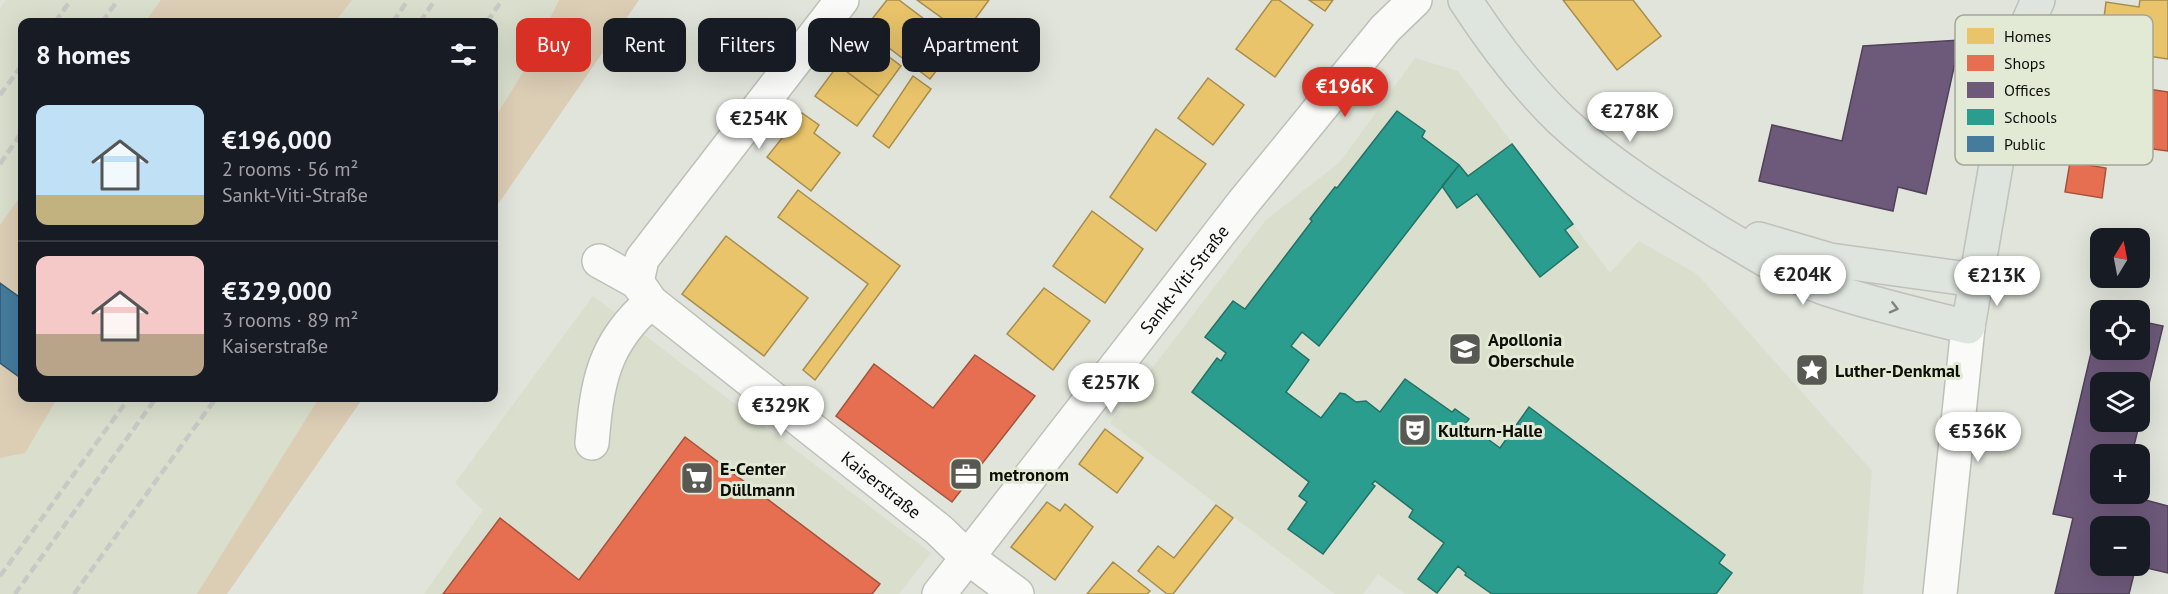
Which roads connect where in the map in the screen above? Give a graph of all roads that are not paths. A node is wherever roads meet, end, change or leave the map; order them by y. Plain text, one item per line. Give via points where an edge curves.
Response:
1 (842, 0) edge
2 (1415, 0) edge
3 (1465, 0) edge
4 (2038, 0) edge
5 (2031, 15) edge
6 (1996, 165) edge
7 (1671, 203) junction
8 (599, 261) dead end
9 (1975, 280) junction
10 (644, 292) junction
11 (1968, 327) junction
12 (592, 443) dead end
13 (967, 557) junction
14 (939, 594) edge
15 (1017, 594) edge
16 (1940, 594) edge

1 - 10 street via 642,258
2 - 13 street, Sankt-Viti-Straße via 1386,29 1242,203
3 - 7 main road via 1523,80 1562,120
4 - 5 main road
6 - 9 main road
7 - 9 main road via 1766,241 1830,260
7 -> 11 main road via 1760,257 1822,287
8 - 10 street, Kaiserstraße
9 - 11 main road
10 - 12 street via 634,317 602,370 595,397
10 - 13 street, Kaiserstraße via 939,530
11 - 16 street
13 - 14 street, Sankt-Viti-Straße
13 - 15 street, Kaiserstraße

